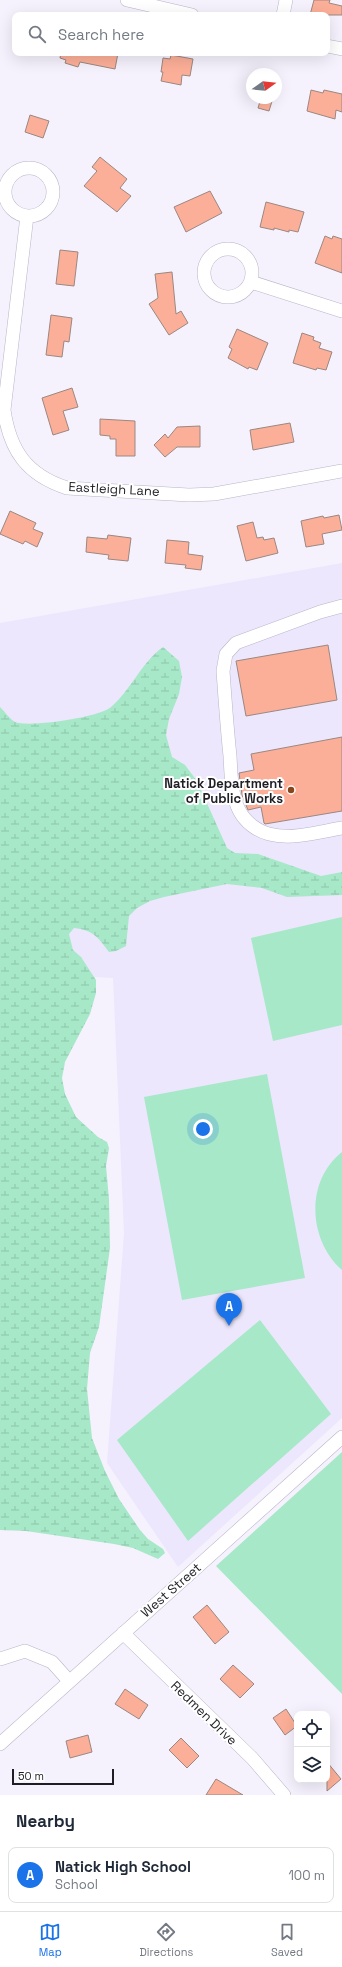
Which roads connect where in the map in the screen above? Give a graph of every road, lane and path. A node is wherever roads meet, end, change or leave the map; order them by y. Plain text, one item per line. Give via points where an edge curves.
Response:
1 (127, 0) edge
2 (286, 0) edge
3 (179, 12) edge
4 (284, 12) edge
5 (330, 47) edge
6 (342, 49) edge
7 (28, 216) dead end
8 (251, 282) dead end
9 (342, 311) edge
10 (342, 471) edge
11 (342, 606) edge
12 (342, 828) edge
13 (342, 1437) edge
14 (123, 1633) junction
15 (0, 1659) edge
16 (69, 1681) junction
17 (0, 1744) edge
18 (284, 1795) edge

1 - 3 street
2 - 4 street
5 - 6 street
7 - 10 street, Eastleigh Lane via 4,410 7,431 18,453 30,468 49,482 67,488 189,494 214,494
8 - 9 street
11 - 12 street via 236,643 226,654 223,671 232,783 238,809 243,817 259,830 270,834 312,833
13 - 14 street, West Street
14 - 16 street, West Street
14 - 18 street, Redmen Drive via 252,1758
15 - 16 street via 25,1651 52,1662
16 - 17 street, West Street

